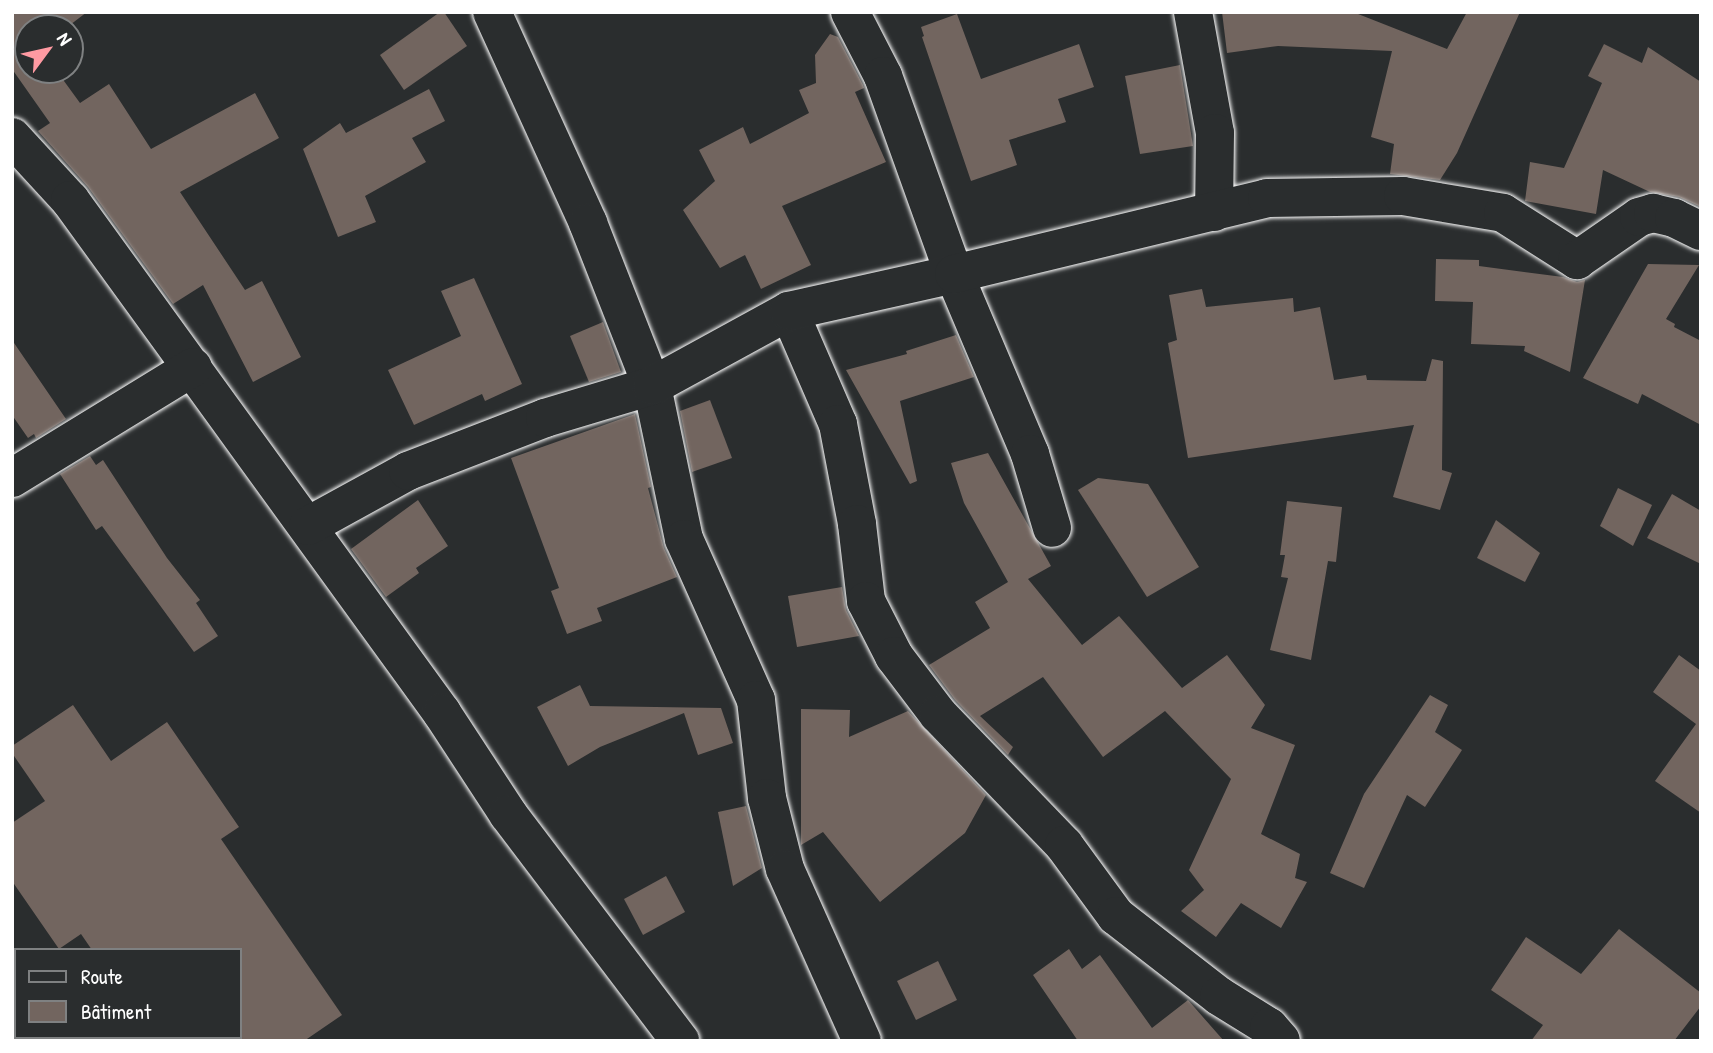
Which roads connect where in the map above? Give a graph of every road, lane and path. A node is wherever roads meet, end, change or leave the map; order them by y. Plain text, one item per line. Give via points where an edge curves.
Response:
1 (492, 12) edge
2 (850, 12) edge
3 (1193, 12) edge
4 (12, 137) edge
5 (1214, 212) junction
6 (1701, 231) edge
7 (954, 274) junction
8 (789, 310) junction
9 (193, 367) junction
10 (652, 386) junction
11 (12, 478) edge
12 (308, 526) junction
13 (1052, 528) dead end
14 (680, 1041) edge
15 (862, 1041) edge
16 (1281, 1041) edge

1 - 10 street via 582,211
2 - 7 street via 883,76
3 - 5 street via 1215,133
4 - 9 street via 70,200
5 - 6 street via 1268,198 1403,196 1503,213 1577,260 1639,217 1653,213
5 - 7 street
7 - 8 street
7 - 13 street via 1030,454
8 - 10 street
8 - 16 street via 838,424 866,601 894,656 938,714 1065,845 1116,916 1219,996 1269,1027
9 - 11 street
9 - 12 street
10 - 12 street via 545,418 408,471
10 - 15 street via 684,539 756,700 767,798 785,869
12 - 14 street via 508,814

